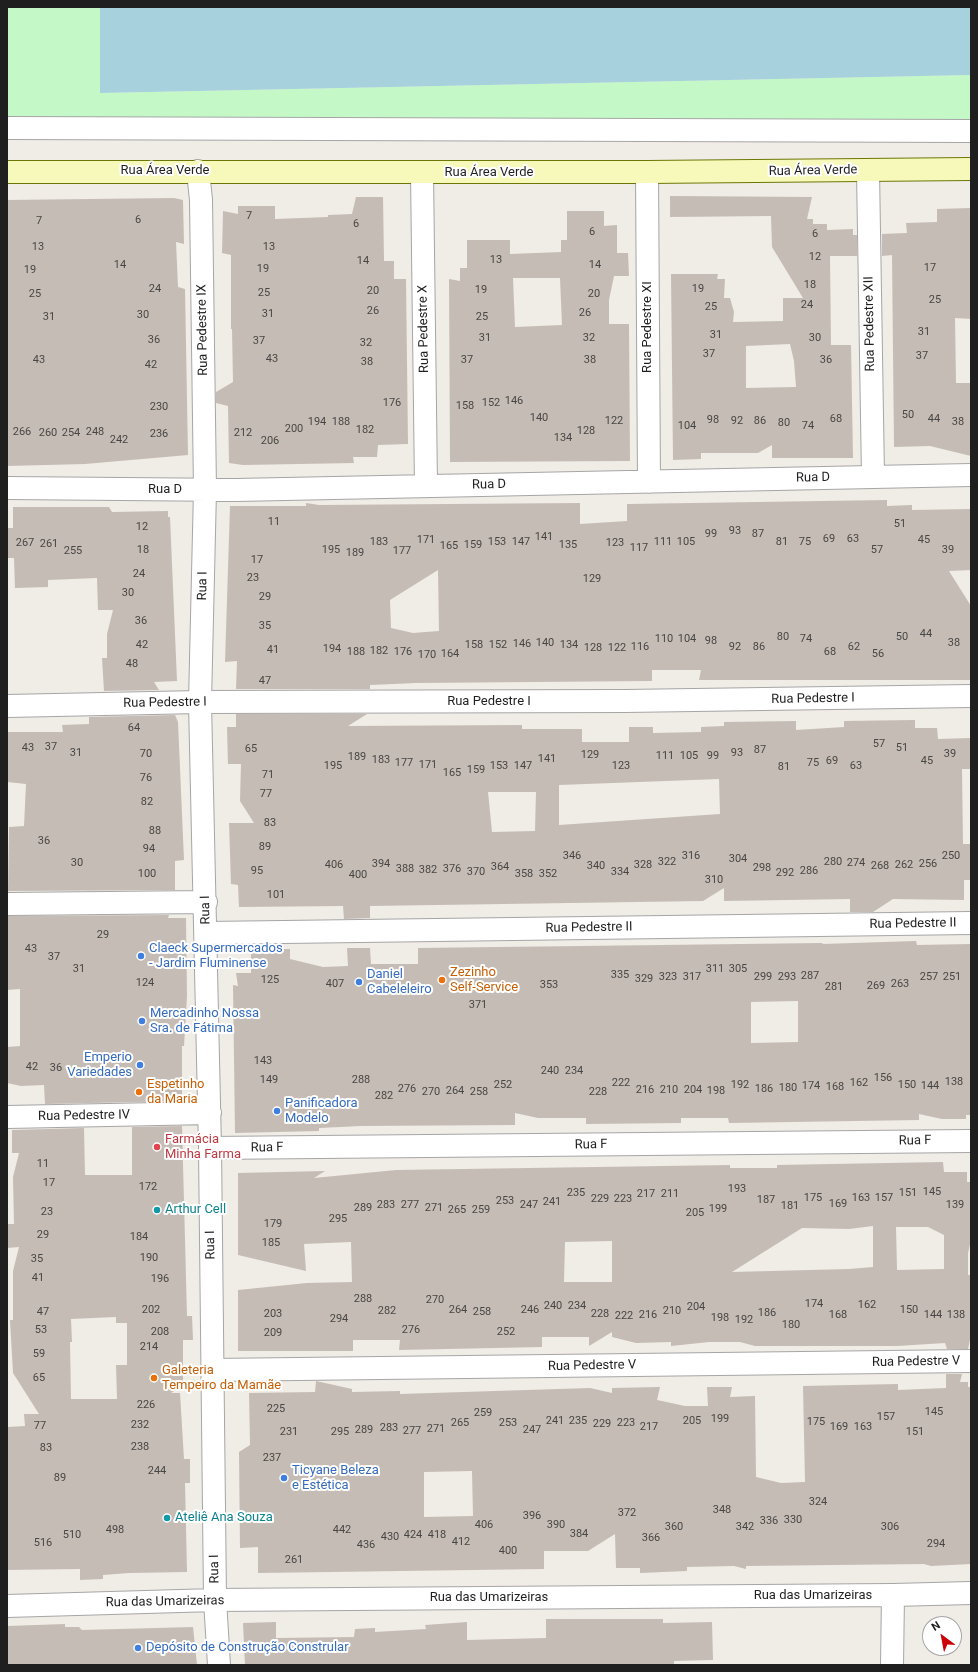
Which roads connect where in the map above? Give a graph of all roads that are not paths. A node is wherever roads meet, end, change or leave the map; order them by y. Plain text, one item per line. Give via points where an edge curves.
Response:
1 (7, 128) edge
2 (971, 132) edge
3 (971, 169) edge
4 (868, 170) junction
5 (198, 171) junction
6 (7, 172) edge
7 (647, 172) junction
8 (422, 173) junction
9 (971, 475) edge
10 (873, 477) junction
11 (649, 482) junction
12 (426, 486) junction
13 (7, 488) edge
14 (205, 490) junction
15 (971, 696) edge
16 (200, 702) junction
17 (7, 706) edge
18 (206, 902) junction
19 (7, 904) edge
20 (971, 923) edge
21 (206, 933) junction
22 (210, 1113) junction
23 (7, 1117) edge
24 (971, 1140) edge
25 (210, 1148) junction
26 (971, 1361) edge
27 (213, 1370) junction
28 (971, 1593) edge
29 (892, 1595) junction
30 (215, 1600) junction
31 (7, 1606) edge
32 (219, 1665) edge
33 (892, 1665) edge

1 - 2 street
3 - 4 main road, Rua Área Verde
4 - 7 main road, Rua Área Verde
4 - 10 street, Rua Pedestre XII
5 - 6 main road, Rua Área Verde
5 - 8 main road, Rua Área Verde
5 - 14 street, Rua Pedestre IX via 201,200
7 - 8 main road, Rua Área Verde
7 - 11 street, Rua Pedestre XI
8 - 12 street, Rua Pedestre X
9 - 10 street, Rua D
10 - 11 street, Rua D
11 - 12 street, Rua D
12 - 14 street, Rua D
13 - 14 street, Rua D
14 - 16 street, Rua I
15 - 16 street, Rua Pedestre I via 626,701
16 - 17 street, Rua Pedestre I
16 - 18 street, Rua I
18 - 19 street
18 - 21 street, Rua I
20 - 21 street, Rua Pedestre II
21 - 22 street, Rua I
22 - 23 street, Rua Pedestre IV
22 - 25 street, Rua I
24 - 25 street, Rua F
25 - 27 street, Rua I
26 - 27 street, Rua Pedestre V
27 - 30 street, Rua I
28 - 29 street, Rua das Umarizeiras
29 - 30 street, Rua das Umarizeiras
29 - 33 street
30 - 31 street, Rua das Umarizeiras
30 - 32 street, Rua I

